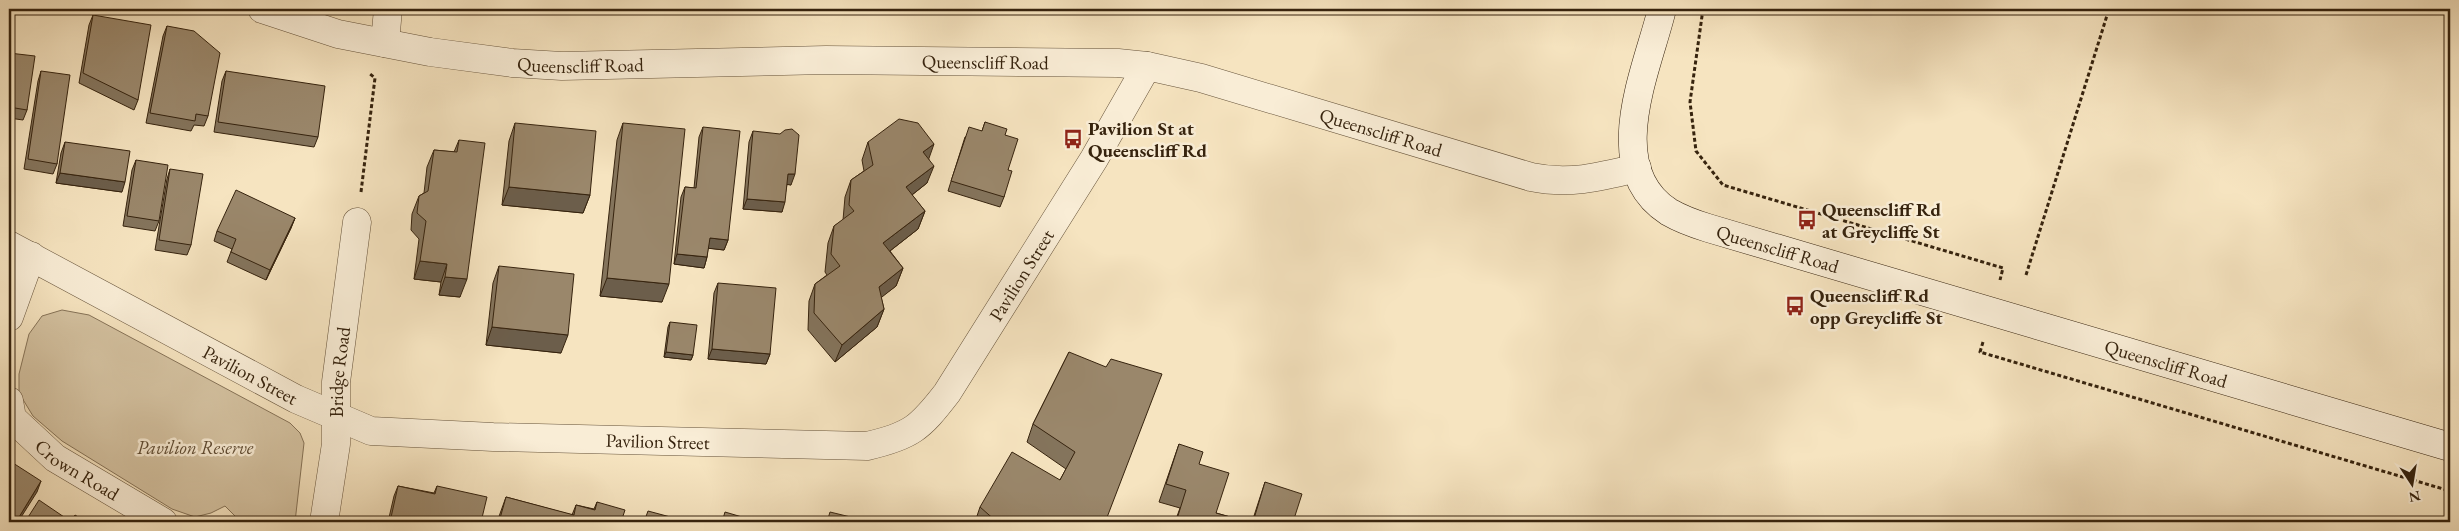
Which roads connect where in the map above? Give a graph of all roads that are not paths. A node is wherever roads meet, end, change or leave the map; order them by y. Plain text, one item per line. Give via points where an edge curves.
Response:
1 (262, 9) edge
2 (388, 9) edge
3 (1662, 9) edge
4 (385, 43) junction
5 (1147, 66) junction
6 (1637, 168) junction
7 (357, 222) dead end
8 (20, 250) edge
9 (9, 317) edge
10 (9, 401) edge
11 (336, 416) junction
12 (2450, 447) edge
13 (163, 522) edge
14 (324, 522) edge

1 - 4 street, Queenscliff Road via 338,34
2 - 4 street
3 - 6 street via 1634,112 1632,134
4 - 5 street, Queenscliff Road via 478,59 562,66 836,60
5 - 6 street, Queenscliff Road via 1201,78 1531,177 1569,182
5 - 11 street, Pavilion Street via 1094,160 946,392 926,420 896,440 867,446 841,446 493,437 371,431
6 - 12 street, Queenscliff Road via 1646,188 1658,203 1684,220
7 - 11 street, Bridge Road via 336,382
8 - 9 street
8 - 11 street, Pavilion Street via 296,399
10 - 13 street, Crown Road via 12,418 55,458
11 - 14 street, Bridge Road via 336,444

